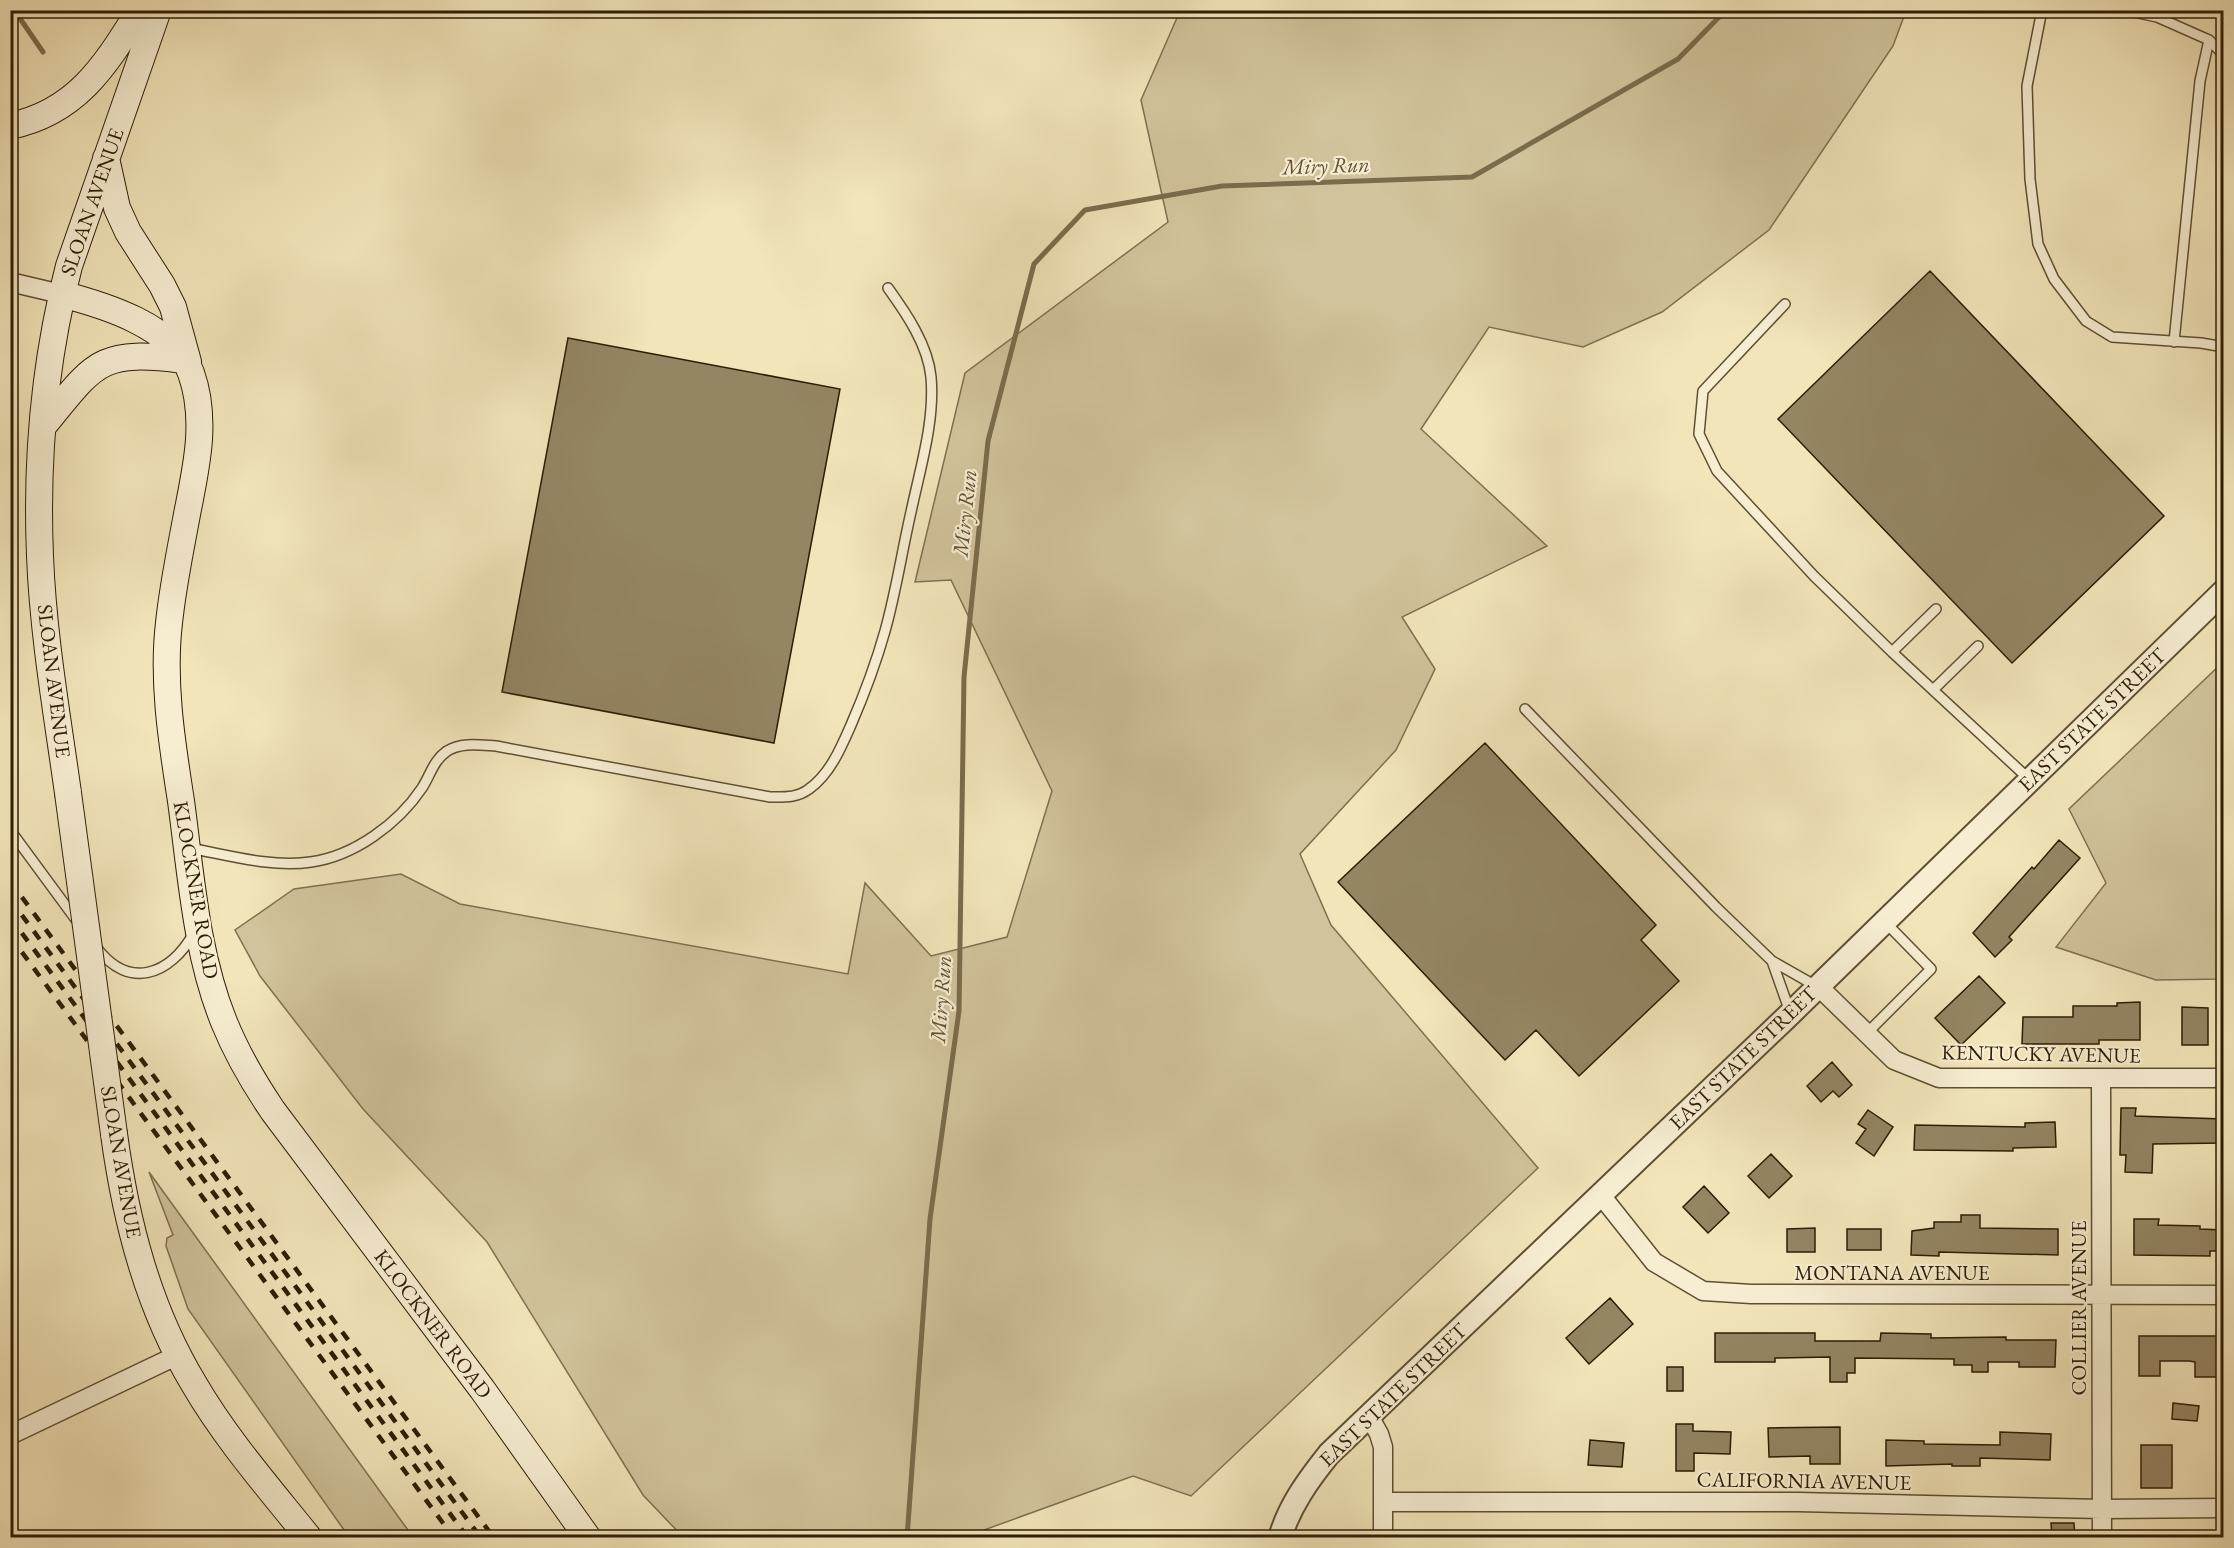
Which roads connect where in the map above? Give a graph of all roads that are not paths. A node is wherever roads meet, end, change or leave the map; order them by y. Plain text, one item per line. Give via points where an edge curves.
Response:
1 (140, 10) edge
2 (158, 10) edge
3 (2044, 10) edge
4 (2124, 10) edge
5 (2209, 40) junction
6 (2223, 55) edge
7 (10, 126) edge
8 (105, 158) junction
9 (10, 282) edge
10 (888, 288) dead end
11 (62, 294) junction
12 (1785, 304) dead end
13 (2174, 342) junction
14 (2223, 347) edge
15 (187, 365) junction
16 (44, 425) junction
17 (2223, 591) edge
18 (1936, 609) dead end
19 (1978, 646) dead end
20 (1892, 652) junction
21 (1934, 689) junction
22 (1525, 708) dead end
23 (2030, 780) junction
24 (10, 830) edge
25 (187, 847) junction
26 (1885, 922) junction
27 (198, 926) junction
28 (1772, 961) junction
29 (1818, 987) junction
30 (1790, 1014) junction
31 (1867, 1034) junction
32 (2102, 1078) junction
33 (2223, 1078) edge
34 (1600, 1194) junction
35 (2223, 1295) edge
36 (2101, 1297) junction
37 (178, 1355) junction
38 (1369, 1416) junction
39 (10, 1435) edge
40 (1384, 1502) junction
41 (2223, 1508) edge
42 (2102, 1509) junction
43 (309, 1538) edge
44 (588, 1538) edge
45 (1280, 1538) edge
46 (1383, 1538) edge
47 (2102, 1538) edge

1 - 7 main road via 107,62 75,96 37,118
2 - 8 main road, SLOAN AVENUE
3 - 13 lane via 2027,86 2030,179 2038,244 2054,279 2086,321 2112,338
4 - 5 lane via 2157,16
5 - 6 lane
5 - 13 lane via 2200,81
8 - 11 main road, SLOAN AVENUE
8 - 15 main road via 122,219 173,307
9 - 11 street, KLOCKNER ROAD
10 - 25 lane via 921,343 931,375 931,404 885,631 841,747 810,789 794,797 770,797 496,746 468,745 449,750 435,761 422,788 396,819 341,854 310,862 281,862
11 - 15 main road, KLOCKNER ROAD via 131,318 169,342
11 - 16 main road, SLOAN AVENUE
12 - 20 lane via 1703,391 1699,434 1717,471 1814,576
13 - 14 lane
15 - 16 main road via 135,355 103,363 83,377
15 - 25 main road, KLOCKNER ROAD via 198,402 200,439 172,602 166,664
16 - 37 main road, SLOAN AVENUE, bridge via 41,568 118,1164 135,1245
17 - 23 street, EAST STATE STREET
18 - 20 lane
19 - 21 lane
20 - 21 lane
21 - 23 lane
22 - 28 lane
23 - 26 street, EAST STATE STREET
24 - 27 lane via 103,956 115,965 135,973 157,971 184,950
25 - 27 main road, KLOCKNER ROAD
26 - 29 street, EAST STATE STREET
26 - 31 lane via 1931,969
27 - 44 main road, KLOCKNER ROAD via 224,1021 260,1090
28 - 29 lane
28 - 30 lane
29 - 30 street, EAST STATE STREET
29 - 31 street, KENTUCKY AVENUE
30 - 34 street, EAST STATE STREET
31 - 32 street, KENTUCKY AVENUE via 1894,1060 1939,1078
32 - 33 street, KENTUCKY AVENUE
32 - 36 street, COLLIER AVENUE
34 - 36 street, MONTANA AVENUE via 1654,1262 1703,1291
34 - 38 street, EAST STATE STREET
35 - 36 street, MONTANA AVENUE
36 - 42 street, COLLIER AVENUE
37 - 39 street
37 - 43 main road, SLOAN AVENUE via 226,1431
38 - 40 street via 1383,1447
38 - 45 street, EAST STATE STREET via 1308,1479
40 - 42 street, CALIFORNIA AVENUE via 1798,1502
40 - 46 street
41 - 42 street, CALIFORNIA AVENUE
42 - 47 street, COLLIER AVENUE

